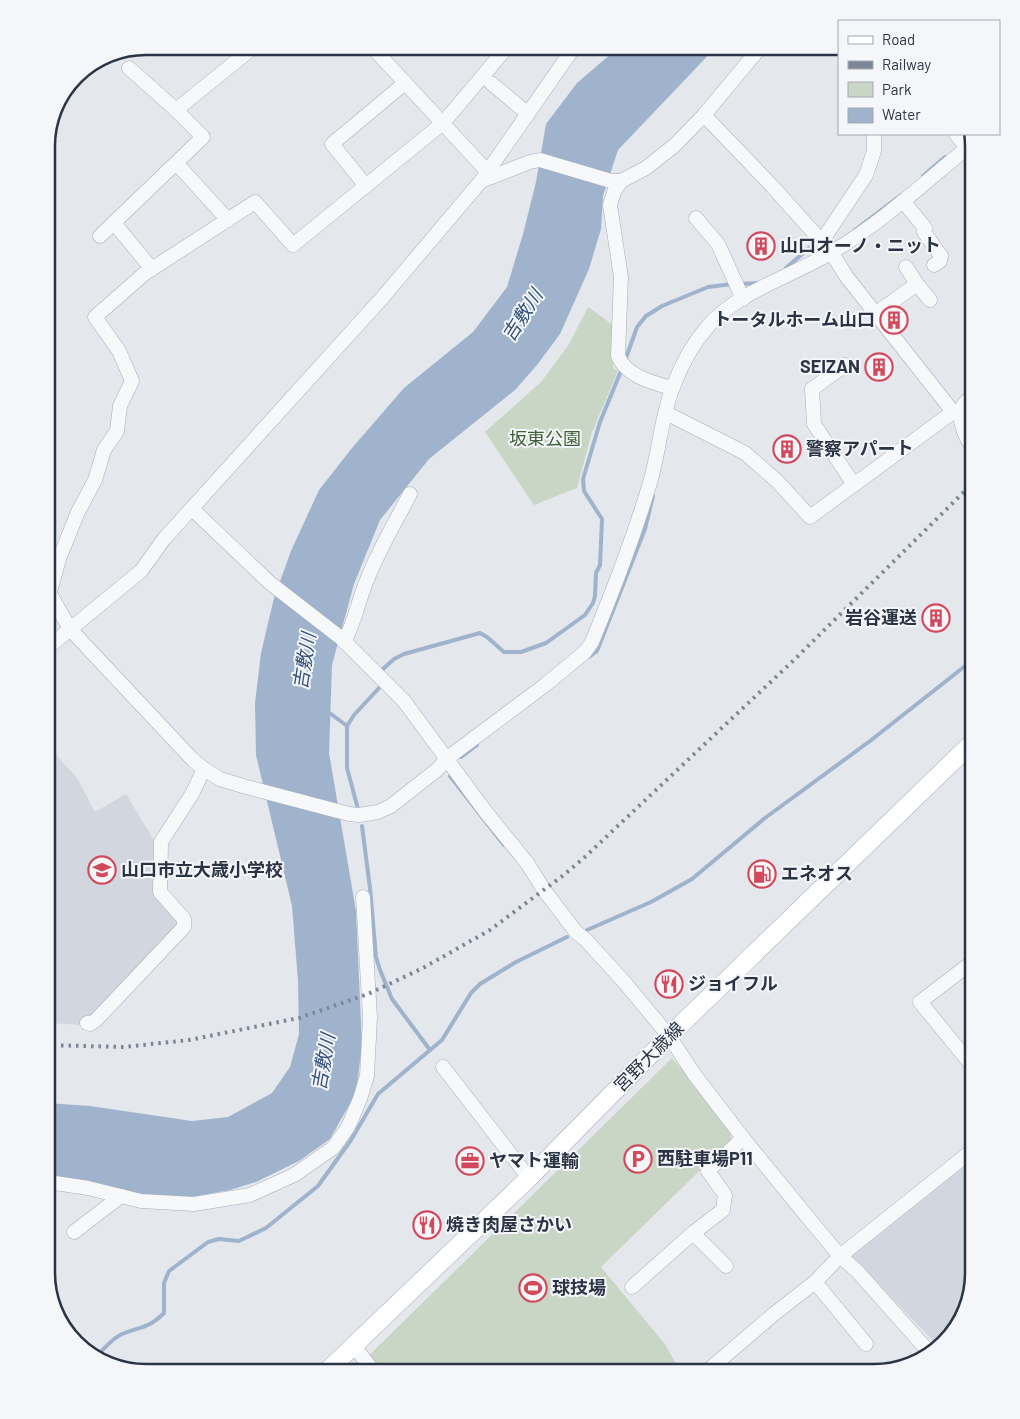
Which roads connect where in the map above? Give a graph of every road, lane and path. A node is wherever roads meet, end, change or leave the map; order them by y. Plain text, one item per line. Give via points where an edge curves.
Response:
1 (244, 55) edge
2 (379, 55) edge
3 (500, 55) edge
4 (569, 55) edge
5 (753, 55) edge
6 (129, 68) dead end
7 (491, 82) dead end
8 (405, 83) junction
9 (176, 110) junction
10 (528, 114) junction
11 (704, 115) junction
12 (443, 124) junction
13 (874, 135) edge
14 (964, 142) edge
15 (177, 164) junction
16 (484, 175) junction
17 (616, 181) junction
18 (366, 186) junction
19 (903, 201) junction
20 (696, 218) dead end
21 (228, 220) junction
22 (114, 223) junction
23 (100, 236) dead end
24 (822, 242) junction
25 (832, 253) junction
26 (934, 265) dead end
27 (906, 267) dead end
28 (152, 269) junction
29 (917, 284) junction
30 (743, 299) junction
31 (930, 300) dead end
32 (875, 314) junction
33 (845, 365) dead end
34 (672, 388) junction
35 (965, 403) edge
36 (957, 411) junction
37 (666, 413) junction
38 (965, 433) edge
39 (854, 485) junction
40 (410, 494) dead end
41 (192, 509) junction
42 (55, 570) edge
43 (55, 602) edge
44 (70, 629) junction
45 (343, 640) junction
46 (55, 642) edge
47 (965, 751) edge
48 (446, 759) junction
49 (204, 769) junction
50 (363, 897) dead end
51 (965, 970) edge
52 (87, 1023) dead end
53 (669, 1036) junction
54 (965, 1057) edge
55 (443, 1067) dead end
56 (743, 1138) junction
57 (965, 1157) edge
58 (529, 1178) junction
59 (55, 1183) edge
60 (121, 1196) junction
61 (74, 1232) dead end
62 (693, 1233) junction
63 (840, 1256) junction
64 (726, 1266) dead end
65 (815, 1282) junction
66 (632, 1287) dead end
67 (866, 1344) dead end
68 (353, 1345) junction
69 (925, 1348) edge
70 (334, 1364) edge
71 (368, 1364) edge
72 (716, 1364) edge

1 - 9 street
2 - 8 street
3 - 12 street
4 - 10 street
5 - 11 street
6 - 9 street
7 - 10 street
8 - 12 street
8 - 18 street via 332,144
9 - 15 street via 203,137
10 - 16 street
11 - 17 street via 646,168
11 - 24 street
12 - 16 street
12 - 18 street
13 - 24 street via 874,151 866,175
14 - 19 street
15 - 21 street
15 - 22 street
16 - 17 street via 540,160
16 - 41 street via 383,297
17 - 34 street via 610,205 621,277 618,356 629,370
18 - 21 street via 293,245 255,202
19 - 25 street
19 - 26 street via 925,228 924,232 941,256
20 - 30 street via 718,244
21 - 28 street
22 - 23 street
22 - 28 street
24 - 25 street
25 - 30 street
25 - 32 street
27 - 29 street
28 - 42 street via 95,317 132,381 120,406 117,431 104,450 95,480 78,512
29 - 31 street
29 - 32 street
30 - 34 street via 710,324 692,349
32 - 36 street
33 - 39 street via 812,389 814,424
34 - 37 street
35 - 36 street
36 - 38 street
36 - 39 street
37 - 39 street via 745,453 810,517
37 - 48 street via 635,533 592,642 575,660
40 - 45 street via 368,578 352,627
41 - 44 street via 142,571
41 - 45 street via 270,583
43 - 44 street
44 - 46 street
44 - 49 street
45 - 48 street via 404,701
47 - 53 main road, 宮野大歳線
48 - 49 street via 391,806 359,815 257,790 220,779
48 - 53 street via 576,932 625,983
49 - 52 street via 161,842 160,892 184,919 184,927 96,1020
50 - 60 street via 370,1017 366,1076 348,1127 334,1148 294,1175 250,1195 194,1204 141,1201
51 - 54 street via 920,1002
53 - 56 street
53 - 58 main road, 宮野大歳線
55 - 58 street
56 - 62 street via 708,1171 725,1195 723,1210
56 - 63 street
57 - 63 street
58 - 68 main road, 宮野大歳線
59 - 60 street
60 - 61 street
62 - 64 street
62 - 66 street
63 - 65 street
63 - 69 street
65 - 67 street
65 - 72 street
68 - 70 main road, 宮野大歳線
68 - 71 street

